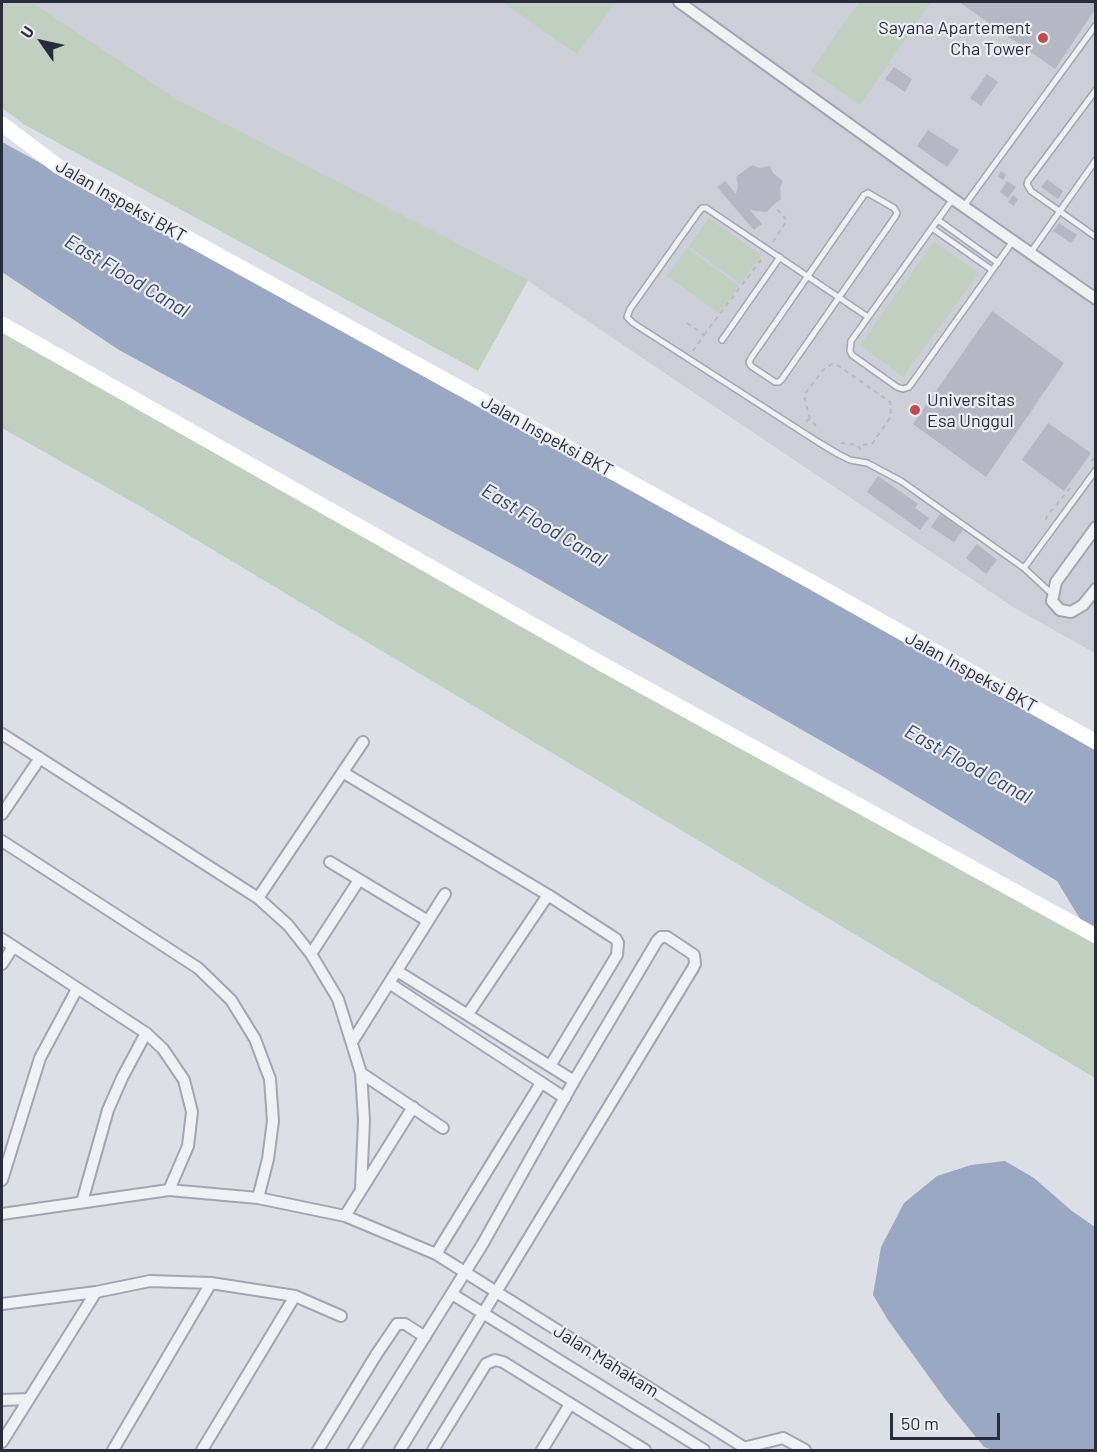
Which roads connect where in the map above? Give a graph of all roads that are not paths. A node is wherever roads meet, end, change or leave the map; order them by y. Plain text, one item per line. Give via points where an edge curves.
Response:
1 (680, 2) edge
2 (1095, 25) edge
3 (1095, 90) edge
4 (2, 124) edge
5 (1095, 160) edge
6 (953, 199) junction
7 (964, 206) junction
8 (1059, 211) junction
9 (938, 220) junction
10 (932, 228) junction
11 (1095, 237) edge
12 (1013, 241) junction
13 (1030, 252) junction
14 (780, 257) junction
15 (998, 263) junction
16 (992, 270) junction
17 (808, 276) junction
18 (840, 298) junction
19 (1095, 298) edge
20 (868, 317) junction
21 (2, 324) edge
22 (722, 340) dead end
23 (1095, 470) edge
24 (1095, 527) edge
25 (1024, 567) junction
26 (1095, 589) edge
27 (1052, 594) junction
28 (2, 734) edge
29 (363, 742) dead end
30 (1095, 742) edge
31 (40, 758) junction
32 (344, 773) junction
33 (2, 814) edge
34 (2, 841) edge
35 (330, 862) dead end
36 (359, 879) junction
37 (445, 894) dead end
38 (548, 896) junction
39 (258, 898) junction
40 (428, 921) junction
41 (1095, 936) edge
42 (2, 939) edge
43 (13, 947) junction
44 (311, 954) junction
45 (2, 964) edge
46 (397, 970) junction
47 (390, 983) junction
48 (77, 989) junction
49 (468, 1014) junction
50 (146, 1033) junction
51 (352, 1042) junction
52 (545, 1063) junction
53 (361, 1073) junction
54 (531, 1076) junction
55 (574, 1081) junction
56 (542, 1083) junction
57 (565, 1098) junction
58 (413, 1107) junction
59 (443, 1128) dead end
60 (2, 1180) edge
61 (361, 1188) junction
62 (169, 1190) junction
63 (258, 1197) junction
64 (82, 1202) junction
65 (2, 1214) edge
66 (345, 1216) junction
67 (436, 1254) junction
68 (465, 1272) junction
69 (211, 1283) junction
70 (96, 1292) junction
71 (495, 1292) junction
72 (452, 1294) junction
73 (295, 1296) junction
74 (2, 1304) edge
75 (483, 1313) junction
76 (342, 1316) dead end
77 (425, 1337) junction
78 (28, 1399) junction
79 (2, 1400) edge
80 (570, 1404) junction
81 (2, 1442) edge
82 (746, 1449) edge
83 (113, 1450) edge
84 (202, 1450) edge
85 (318, 1450) edge
86 (354, 1450) edge
87 (400, 1450) edge
88 (433, 1450) edge
89 (542, 1450) edge
90 (645, 1450) edge
91 (704, 1450) edge
92 (805, 1450) edge

1 - 6 street
2 - 7 lane
3 - 8 lane via 1027,184
4 - 30 street, Jalan Inspeksi BKT via 59,167
5 - 8 lane
6 - 7 street
6 - 9 lane
7 - 12 street
8 - 11 lane
8 - 13 lane
9 - 10 lane
9 - 15 lane
10 - 16 lane
10 - 20 lane
12 - 13 street
12 - 15 lane
13 - 19 street
14 - 17 lane
14 - 22 lane
14 - 25 lane via 710,209 702,208 627,317 818,442 901,481
15 - 16 lane
16 - 20 lane via 909,387 897,387 852,355 851,341
17 - 18 lane
17 - 18 lane via 864,195 873,194 894,208 895,217
17 - 18 lane via 751,358 751,366 780,382
18 - 20 lane
21 - 41 street via 532,625
23 - 25 lane
24 - 27 street via 1056,582
25 - 27 lane
26 - 27 street via 1083,605 1071,612 1056,607
28 - 31 street
29 - 32 street
31 - 33 street
31 - 39 street
32 - 38 street
32 - 39 street
34 - 63 street via 198,968 231,1000 255,1039 270,1079 273,1121
35 - 36 street
36 - 40 street
36 - 44 street
37 - 40 street
38 - 49 street
38 - 52 street via 618,943 617,955
39 - 44 street via 288,924
40 - 46 street
42 - 43 street
43 - 45 street
43 - 48 street
44 - 51 street via 338,999
46 - 47 street
46 - 49 street
47 - 51 street
47 - 54 street
48 - 50 street
48 - 60 street via 40,1058
49 - 52 street
50 - 62 street via 163,1049 183,1080 192,1112 188,1146
50 - 64 street via 108,1110
51 - 53 street
52 - 54 street
52 - 55 street
53 - 58 street
53 - 61 street
54 - 56 street
55 - 57 street
55 - 71 street via 658,938 667,937 691,952 695,959 693,968
56 - 57 street
56 - 67 street
57 - 68 street
58 - 59 street
58 - 61 street
61 - 66 street
62 - 63 street, Jalan Mahakam
62 - 64 street, Jalan Mahakam
63 - 66 street, Jalan Mahakam
64 - 65 street, Jalan Mahakam
66 - 67 street, Jalan Mahakam
67 - 68 street, Jalan Mahakam
68 - 71 street, Jalan Mahakam
68 - 72 street
69 - 70 street via 150,1281
69 - 73 street
69 - 83 street
70 - 74 street
70 - 78 street
71 - 75 street
71 - 82 street, Jalan Mahakam
72 - 75 street, Jalan Mahakam
72 - 77 street
73 - 76 street
73 - 84 street
75 - 87 street
75 - 91 street, Jalan Mahakam
77 - 85 street via 405,1324 397,1324
77 - 86 street
78 - 79 street
78 - 81 street
80 - 88 street via 503,1362 491,1360
80 - 89 street
80 - 90 street
82 - 92 street via 783,1438

